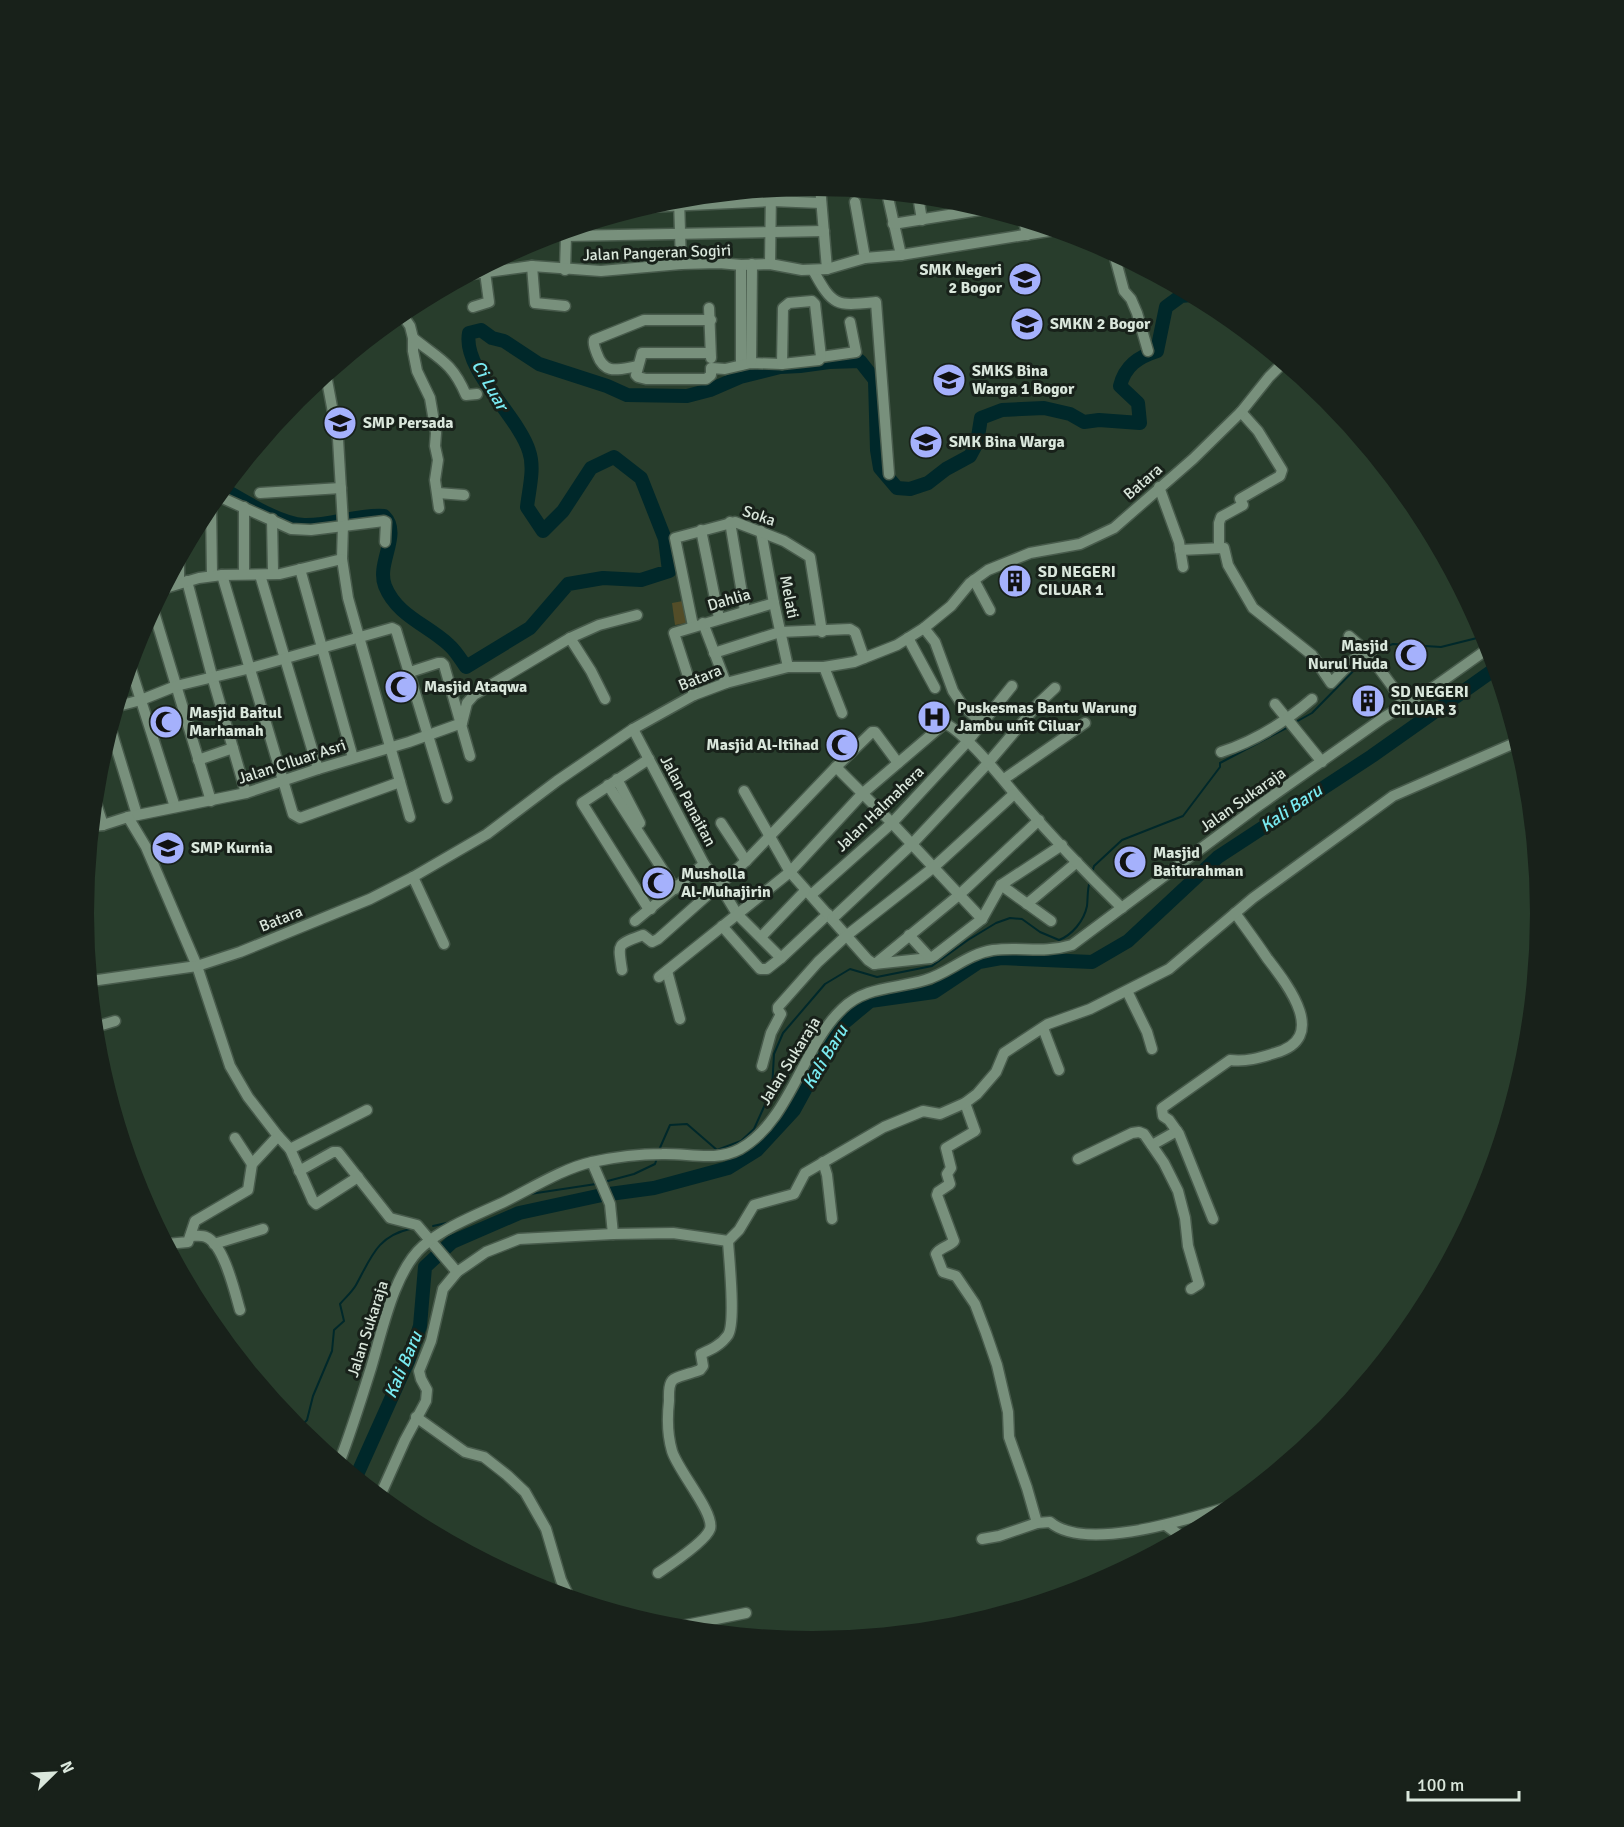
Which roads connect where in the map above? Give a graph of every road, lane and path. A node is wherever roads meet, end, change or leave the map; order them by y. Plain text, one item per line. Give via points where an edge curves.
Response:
1 (821, 196) edge
2 (772, 198) edge
3 (772, 201) junction
4 (888, 201) edge
5 (724, 202) edge
6 (821, 202) junction
7 (855, 202) dead end
8 (919, 204) edge
9 (679, 209) edge
10 (964, 213) edge
11 (922, 220) junction
12 (893, 224) junction
13 (1026, 229) edge
14 (772, 231) junction
15 (824, 231) junction
16 (1039, 233) edge
17 (581, 234) edge
18 (680, 234) junction
19 (1027, 235) junction
20 (565, 240) edge
21 (901, 255) junction
22 (865, 258) junction
23 (681, 264) junction
24 (770, 264) junction
25 (1117, 264) edge
26 (746, 265) junction
27 (532, 266) junction
28 (827, 269) junction
29 (566, 270) junction
30 (813, 270) junction
31 (493, 271) edge
32 (485, 275) edge
33 (565, 306) dead end
34 (474, 307) dead end
35 (709, 308) dead end
36 (711, 320) junction
37 (406, 322) edge
38 (850, 322) dead end
39 (413, 338) junction
40 (1148, 351) dead end
41 (710, 353) junction
42 (821, 357) junction
43 (746, 364) junction
44 (782, 364) junction
45 (638, 366) junction
46 (711, 368) junction
47 (1278, 368) edge
48 (328, 384) edge
49 (477, 394) dead end
50 (1241, 412) junction
51 (889, 474) dead end
52 (1159, 487) junction
53 (341, 488) junction
54 (260, 493) dead end
55 (438, 493) junction
56 (464, 495) dead end
57 (226, 500) edge
58 (244, 507) junction
59 (439, 508) dead end
60 (212, 519) edge
61 (272, 519) junction
62 (730, 522) junction
63 (343, 525) junction
64 (701, 530) junction
65 (761, 531) junction
66 (385, 542) dead end
67 (1221, 548) junction
68 (1180, 550) junction
69 (342, 560) junction
70 (1183, 567) dead end
71 (300, 569) junction
72 (244, 571) dead end
73 (273, 571) dead end
74 (181, 572) edge
75 (217, 575) junction
76 (260, 575) junction
77 (183, 580) junction
78 (974, 580) junction
79 (175, 584) edge
80 (774, 603) junction
81 (990, 610) dead end
82 (745, 611) junction
83 (637, 615) dead end
84 (719, 618) junction
85 (157, 621) edge
86 (698, 625) junction
87 (924, 628) junction
88 (780, 632) junction
89 (822, 632) junction
90 (359, 636) junction
91 (1349, 636) dead end
92 (570, 638) junction
93 (909, 638) junction
94 (322, 647) junction
95 (714, 653) junction
96 (1367, 653) junction
97 (1480, 654) edge
98 (285, 657) junction
99 (864, 658) junction
100 (824, 667) junction
101 (251, 668) junction
102 (788, 668) junction
103 (407, 673) junction
104 (212, 676) junction
105 (134, 679) edge
106 (726, 683) junction
107 (176, 686) junction
108 (1012, 686) dead end
109 (935, 688) dead end
110 (1055, 688) dead end
111 (694, 695) junction
112 (605, 699) dead end
113 (1312, 699) dead end
114 (141, 700) junction
115 (127, 704) edge
116 (1275, 704) dead end
117 (1406, 705) junction
118 (842, 713) dead end
119 (462, 723) junction
120 (982, 723) junction
121 (1085, 723) dead end
122 (1290, 723) junction
123 (633, 729) junction
124 (428, 736) junction
125 (967, 742) junction
126 (1509, 745) edge
127 (115, 746) edge
128 (233, 748) junction
129 (390, 748) junction
130 (1221, 752) dead end
131 (470, 756) dead end
132 (353, 758) junction
133 (649, 759) junction
134 (198, 760) junction
135 (898, 762) junction
136 (1322, 762) junction
137 (988, 763) junction
138 (836, 767) junction
139 (318, 769) junction
140 (1004, 779) junction
141 (284, 780) junction
142 (399, 782) junction
143 (613, 782) junction
144 (744, 791) dead end
145 (246, 793) junction
146 (863, 793) junction
147 (1014, 794) junction
148 (447, 798) dead end
149 (211, 801) junction
150 (175, 807) junction
151 (132, 816) junction
152 (410, 817) dead end
153 (1039, 820) junction
154 (721, 823) dead end
155 (892, 823) junction
156 (100, 827) edge
157 (770, 836) junction
158 (912, 844) junction
159 (1062, 845) junction
160 (746, 861) junction
161 (1077, 862) junction
162 (704, 864) junction
163 (934, 867) junction
164 (790, 872) junction
165 (414, 877) junction
166 (719, 884) junction
167 (1001, 885) junction
168 (675, 889) junction
169 (808, 893) junction
170 (959, 895) junction
171 (1027, 904) junction
172 (1122, 908) junction
173 (651, 909) junction
174 (1235, 913) junction
175 (737, 914) junction
176 (830, 917) junction
177 (982, 919) junction
178 (635, 921) dead end
179 (1051, 921) dead end
180 (723, 926) junction
181 (909, 935) junction
182 (846, 936) junction
183 (761, 937) junction
184 (444, 944) dead end
185 (781, 957) junction
186 (930, 958) junction
187 (874, 964) junction
188 (197, 966) junction
189 (622, 970) dead end
190 (98, 980) edge
191 (1127, 991) junction
192 (680, 1019) dead end
193 (115, 1021) dead end
194 (104, 1024) edge
195 (1043, 1028) junction
196 (1152, 1049) dead end
197 (762, 1066) dead end
198 (1059, 1070) dead end
199 (965, 1103) junction
200 (367, 1110) dead end
201 (1177, 1131) junction
202 (278, 1136) junction
203 (235, 1138) dead end
204 (1152, 1145) junction
205 (290, 1149) junction
206 (1078, 1159) dead end
207 (592, 1162) junction
208 (823, 1162) junction
209 (252, 1164) junction
210 (299, 1171) junction
211 (358, 1177) junction
212 (832, 1219) dead end
213 (1213, 1219) dead end
214 (263, 1228) dead end
215 (613, 1234) junction
216 (192, 1236) junction
217 (432, 1240) junction
218 (728, 1240) junction
219 (175, 1243) edge
220 (214, 1244) junction
221 (457, 1272) junction
222 (1191, 1289) dead end
223 (240, 1310) dead end
224 (416, 1417) junction
225 (342, 1455) edge
226 (383, 1489) edge
227 (1203, 1515) edge
228 (1037, 1523) junction
229 (1167, 1526) junction
230 (1175, 1532) edge
231 (982, 1539) dead end
232 (658, 1573) dead end
233 (564, 1586) edge
234 (746, 1613) dead end
235 (701, 1622) edge

1 - 6 street
2 - 3 street
3 - 5 street
3 - 6 street
3 - 14 street
4 - 12 street
6 - 15 street
7 - 22 street
8 - 11 street
9 - 18 street
10 - 11 street
11 - 12 street
12 - 21 street
13 - 19 street
14 - 15 street
14 - 18 street
14 - 24 street
15 - 28 street
16 - 19 street, Jalan Pangeran Sogiri
17 - 18 street
18 - 23 street
19 - 21 street, Jalan Pangeran Sogiri
20 - 29 street
21 - 22 street, Jalan Pangeran Sogiri
22 - 28 street, Jalan Pangeran Sogiri
23 - 26 street, Jalan Pangeran Sogiri
23 - 29 street, Jalan Pangeran Sogiri via 607,271
24 - 26 street, Jalan Pangeran Sogiri
24 - 30 street, Jalan Pangeran Sogiri
25 - 40 street
26 - 43 street
27 - 29 street, Jalan Pangeran Sogiri
27 - 31 street, Jalan Pangeran Sogiri
27 - 33 street via 535,303
28 - 30 street, Jalan Pangeran Sogiri
30 - 51 street via 823,288 840,304 876,302
32 - 34 street via 489,302
35 - 36 street
36 - 41 street
36 - 45 street via 644,321 594,340 600,362 609,370
37 - 39 street
38 - 42 street via 857,351
39 - 49 street via 454,371 466,395
39 - 55 street via 417,371 430,398 436,433
41 - 45 street via 642,353
41 - 46 street
42 - 44 street
42 - 44 street via 815,304 789,303 783,308
43 - 44 street
43 - 46 street
45 - 46 street via 638,377 686,380 706,379
47 - 50 street, Batara
48 - 53 street via 339,439
50 - 52 street, Batara
50 - 67 street via 1282,470 1280,476 1240,499 1243,505 1221,518
52 - 68 street
52 - 78 street, Batara via 1114,528 1080,544 1030,553
53 - 54 street
53 - 63 street
55 - 56 street
55 - 59 street
57 - 58 street
58 - 61 street
58 - 72 street
60 - 75 street
61 - 63 street via 302,530
61 - 73 street
62 - 64 street, Soka
62 - 65 street, Soka
62 - 82 street
63 - 66 street via 384,521
63 - 69 street
64 - 84 street
64 - 86 street, Soka via 675,538
65 - 80 street, Melati
65 - 89 street, Soka via 810,557
67 - 68 street
67 - 96 street via 1252,608 1312,655 1331,683
68 - 70 street
69 - 71 street
69 - 90 street
71 - 76 street
71 - 94 street
74 - 77 street
75 - 76 street
75 - 77 street
75 - 101 street
76 - 98 street
77 - 79 street
77 - 104 street
78 - 81 street
78 - 87 street, Batara
80 - 82 street, Dahlia
80 - 88 street, Melati
82 - 84 street, Dahlia
83 - 92 street
84 - 86 street, Dahlia
85 - 107 street
86 - 95 street
86 - 111 street via 674,635
87 - 93 street, Batara
87 - 120 street via 935,642 953,691
88 - 89 street
88 - 95 street
88 - 102 street, Melati
89 - 99 street via 852,630
90 - 94 street
90 - 103 street via 394,629
90 - 129 street
91 - 96 street
92 - 112 street
92 - 119 street via 474,695 467,703
93 - 99 street, Batara
93 - 109 street
94 - 98 street
94 - 132 street
95 - 106 street
96 - 117 street
97 - 117 street, Jalan Sukaraja
98 - 101 street
98 - 139 street
99 - 100 street, Batara
100 - 102 street, Batara
100 - 118 street
101 - 104 street
101 - 141 street
102 - 106 street, Batara
103 - 119 street via 442,663
103 - 124 street
104 - 107 street
104 - 128 street
105 - 114 street
106 - 111 street, Batara
107 - 114 street
107 - 134 street
108 - 120 street, Jalan Halmahera
110 - 137 street
111 - 123 street, Batara
113 - 122 street
114 - 115 street
114 - 150 street
116 - 122 street
117 - 136 street, Jalan Sukaraja
119 - 124 street, Jalan CIluar Asri
119 - 131 street
120 - 125 street, Jalan Halmahera
121 - 140 street
122 - 130 street
122 - 136 street
123 - 133 street, Jalan Panaitan
123 - 165 street, Batara via 488,834
124 - 129 street, Jalan CIluar Asri
124 - 148 street
125 - 135 street via 945,723
125 - 137 street
125 - 155 street, Jalan Halmahera
126 - 174 street via 1394,796
127 - 151 street
128 - 134 street
128 - 145 street
129 - 132 street, Jalan CIluar Asri
129 - 142 street
132 - 139 street, Jalan CIluar Asri
133 - 143 street
133 - 162 street, Jalan Panaitan
134 - 149 street
135 - 138 street via 872,732
135 - 146 street
136 - 172 street, Jalan Sukaraja
137 - 140 street
137 - 158 street
138 - 146 street
138 - 157 street
139 - 141 street, Jalan CIluar Asri
140 - 147 street
141 - 142 street via 293,814 300,818
141 - 145 street, Jalan CIluar Asri
142 - 152 street
143 - 168 street
143 - 173 street via 582,804
144 - 157 street
145 - 149 street, Jalan CIluar Asri
146 - 155 street
146 - 164 street
147 - 153 street
147 - 163 street
149 - 150 street, Jalan CIluar Asri
150 - 151 street, Jalan CIluar Asri
151 - 156 street, Jalan CIluar Asri
151 - 188 street
153 - 159 street
153 - 170 street
154 - 160 street
155 - 158 street
155 - 169 street, Jalan Halmahera
157 - 160 street
157 - 164 street
158 - 163 street
158 - 176 street
159 - 161 street
159 - 167 street
160 - 166 street
161 - 171 street
161 - 172 street
162 - 166 street, Jalan Panaitan
162 - 168 street
163 - 170 street
163 - 182 street
164 - 169 street
164 - 175 street
165 - 184 street
165 - 188 street, Batara via 339,912
166 - 175 street, Jalan Panaitan
166 - 189 street via 658,939 651,942 643,934 621,944 618,949
167 - 171 street
167 - 177 street
168 - 173 street
169 - 176 street
169 - 183 street, Jalan Halmahera
170 - 177 street
170 - 181 street
171 - 179 street
172 - 207 street, Jalan Sukaraja via 1072,945 1056,950 979,953 925,980 857,997 841,1009 780,1107 742,1148 717,1156 650,1154
173 - 178 street
174 - 191 street via 1170,969
174 - 201 street via 1292,992 1302,1025 1297,1040 1288,1049 1245,1062 1230,1060 1163,1107 1163,1116
175 - 180 street
175 - 183 street, Jalan Panaitan
176 - 182 street
176 - 185 street
177 - 186 street
180 - 185 street via 759,969 767,969
180 - 192 street via 663,974
181 - 186 street
181 - 187 street
182 - 187 street
182 - 197 street via 778,1007 781,1015 771,1033
183 - 185 street, Jalan Panaitan
186 - 187 street
188 - 190 street, Batara
188 - 202 street via 230,1066
191 - 195 street
191 - 196 street
193 - 194 street
195 - 198 street
195 - 199 street via 1004,1053 996,1072
199 - 208 street via 940,1114 923,1110
199 - 228 street via 975,1131 946,1148 950,1184 937,1195 954,1241 936,1254 943,1272 956,1276 975,1304 998,1365 1009,1437
200 - 205 street
201 - 204 street
201 - 213 street
202 - 205 street
202 - 209 street
203 - 209 street
204 - 206 street via 1138,1132
204 - 222 street via 1180,1198 1199,1284
205 - 210 street
207 - 215 street via 610,1204
207 - 217 street, Jalan Sukaraja
208 - 212 street
208 - 218 street via 805,1173 794,1194 754,1205
209 - 216 street via 248,1190 195,1221
210 - 211 street via 338,1152
210 - 211 street via 316,1204
211 - 217 street via 390,1218 417,1225
214 - 220 street
215 - 218 street via 673,1233
215 - 221 street via 519,1239 486,1252
216 - 219 street via 188,1242
216 - 220 street via 207,1238
217 - 221 street
217 - 225 street, Jalan Sukaraja via 409,1263 393,1294
218 - 232 street via 730,1333 718,1346 701,1354 700,1371 670,1384 667,1427 672,1451 710,1517 710,1528 699,1544
220 - 223 street via 224,1261
221 - 224 street via 443,1289 419,1371 428,1390
224 - 226 street
224 - 233 street via 465,1452 484,1457 525,1492 546,1529
227 - 229 street
228 - 229 street via 1050,1522 1056,1528 1080,1534
228 - 231 street
229 - 230 street
234 - 235 street

